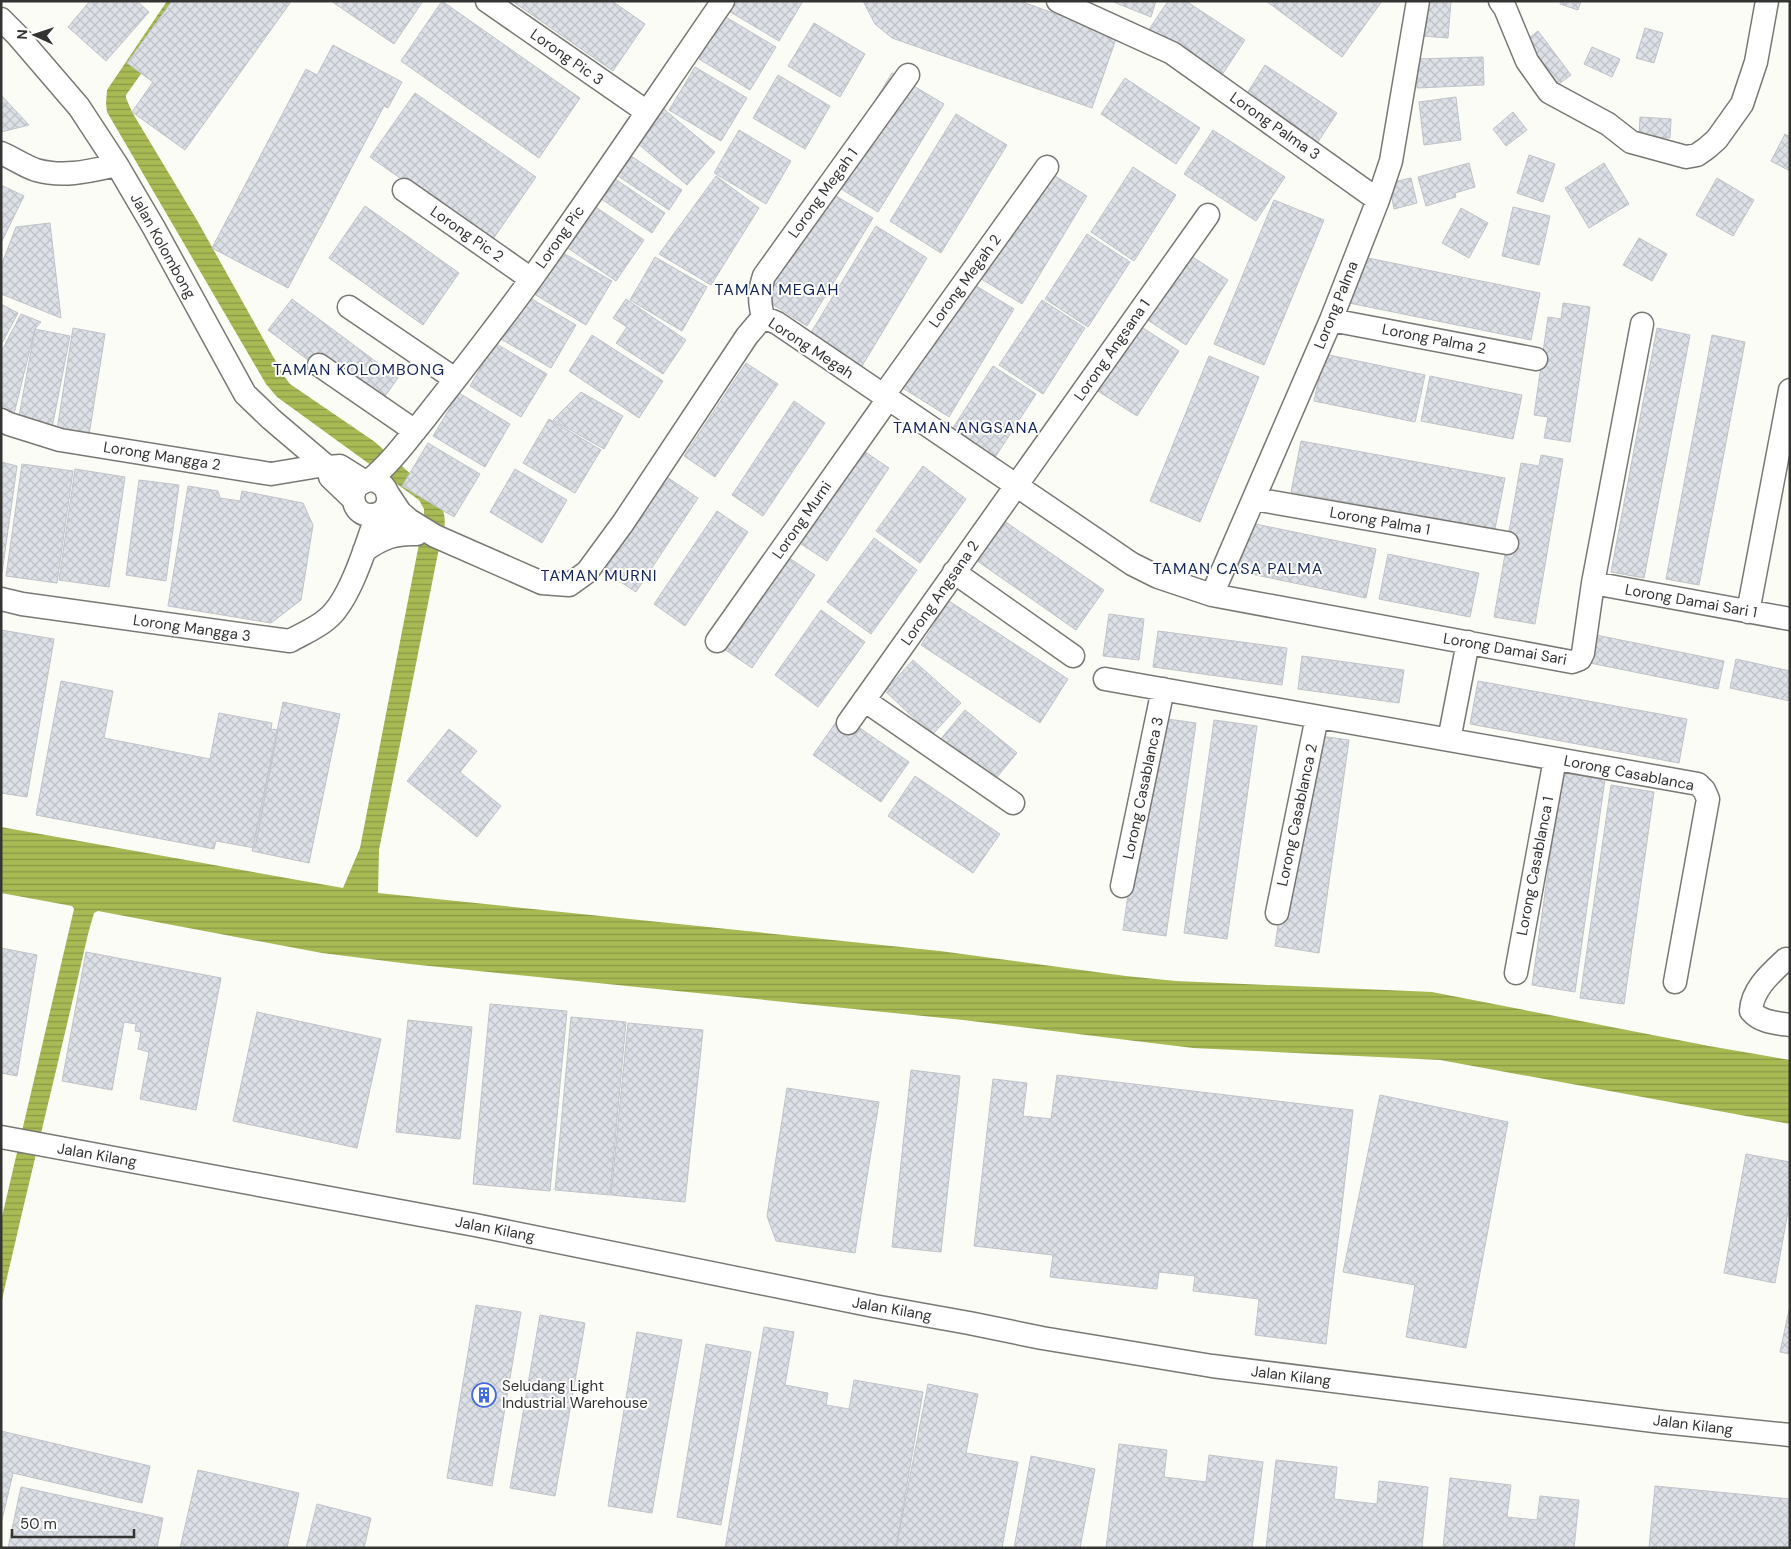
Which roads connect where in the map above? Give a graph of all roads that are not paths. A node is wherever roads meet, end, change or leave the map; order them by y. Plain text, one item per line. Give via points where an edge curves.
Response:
1 (487, 1) edge
2 (723, 1) edge
3 (1058, 1) edge
4 (1418, 1) edge
5 (1767, 1) edge
6 (1506, 3) edge
7 (1, 20) edge
8 (908, 75) dead end
9 (647, 112) junction
10 (1, 153) edge
11 (117, 165) junction
12 (1047, 167) dead end
13 (404, 190) dead end
14 (1378, 200) junction
15 (1208, 215) dead end
16 (531, 279) junction
17 (349, 307) dead end
18 (763, 317) junction
19 (1331, 320) junction
20 (1642, 324) dead end
21 (1536, 359) dead end
22 (319, 365) dead end
23 (456, 379) junction
24 (1790, 390) edge
25 (885, 397) junction
26 (1, 420) edge
27 (415, 432) junction
28 (327, 466) junction
29 (1016, 485) junction
30 (370, 495) junction
31 (1254, 500) junction
32 (430, 534) junction
33 (1506, 543) dead end
34 (364, 551) junction
35 (954, 572) junction
36 (354, 576) junction
37 (1593, 583) junction
38 (1212, 595) junction
39 (1, 599) edge
40 (1748, 612) junction
41 (1790, 619) edge
42 (716, 641) dead end
43 (1468, 642) junction
44 (1074, 656) dead end
45 (1105, 679) dead end
46 (1163, 690) junction
47 (864, 700) junction
48 (1317, 717) junction
49 (848, 722) dead end
50 (1449, 740) junction
51 (1555, 759) junction
52 (1013, 803) dead end
53 (1122, 886) dead end
54 (1277, 913) dead end
55 (1786, 959) dead end
56 (1516, 973) dead end
57 (1675, 982) dead end
58 (1790, 1025) edge
59 (6, 1138) edge
60 (1790, 1435) edge

1 - 9 street, Lorong Pic 3
2 - 9 street, Lorong Pic
3 - 14 street, Lorong Palma 3 via 1172,53
4 - 14 street, Lorong Palma via 1390,161
5 - 6 street via 1756,62 1742,104 1707,148 1686,157 1632,142 1608,124 1549,92 1527,61
7 - 11 street, Jalan Kolombong via 79,108
8 - 18 street, Lorong Megah 1 via 764,276 759,303
9 - 16 street, Lorong Pic
10 - 11 street via 37,170 58,173 80,174
11 - 28 street, Jalan Kolombong via 245,394
12 - 25 street, Lorong Megah 2
13 - 16 street, Lorong Pic 2
14 - 19 street, Lorong Palma
15 - 29 street, Lorong Angsana 1
16 - 23 street, Lorong Pic
17 - 23 street
18 - 25 street, Lorong Megah via 777,323
18 - 32 street, Lorong Megah via 747,336 623,523 587,572 569,585 542,583
19 - 21 street, Lorong Palma 2
19 - 31 street, Lorong Palma
20 - 37 street, Lorong Damai Sari
22 - 27 street
23 - 27 street, Lorong Pic
24 - 40 street
25 - 29 street, Lorong Megah
25 - 42 street, Lorong Murni
26 - 28 street, Lorong Mangga 2 via 60,440 272,474
27 - 30 street, Lorong Pic via 392,457
28 - 30 street, Jalan Kolombong via 330,477
29 - 35 street, Lorong Angsana 2
29 - 38 street, Lorong Megah via 1132,564 1158,577
30 - 32 street, Lorong Megah
30 - 34 street, Lorong Mangga 3
30 - 36 street, Lorong Mangga 3
31 - 33 street, Lorong Palma 1
31 - 38 street, Lorong Palma
32 - 34 street via 400,533
34 - 36 street, Lorong Mangga 3
35 - 44 street
35 - 47 street, Lorong Angsana 2
36 - 39 street, Lorong Mangga 3 via 341,603 328,619 290,641
37 - 40 street, Lorong Damai Sari 1
37 - 43 street, Lorong Damai Sari via 1580,659 1572,662
38 - 43 street, Lorong Damai Sari
40 - 41 street, Lorong Damai Sari 1
43 - 50 street
45 - 46 street, Lorong Casablanca
46 - 48 street, Lorong Casablanca
46 - 53 street, Lorong Casablanca 3
47 - 49 street, Lorong Angsana 2
47 - 52 street
48 - 50 street, Lorong Casablanca
48 - 54 street, Lorong Casablanca 2
50 - 51 street, Lorong Casablanca
51 - 56 street, Lorong Casablanca 1
51 - 57 street, Lorong Casablanca via 1698,784 1704,790 1708,799
55 - 58 street via 1766,978 1751,1003 1750,1011 1755,1017
59 - 60 street, Jalan Kilang via 475,1225 1051,1340 1221,1367

